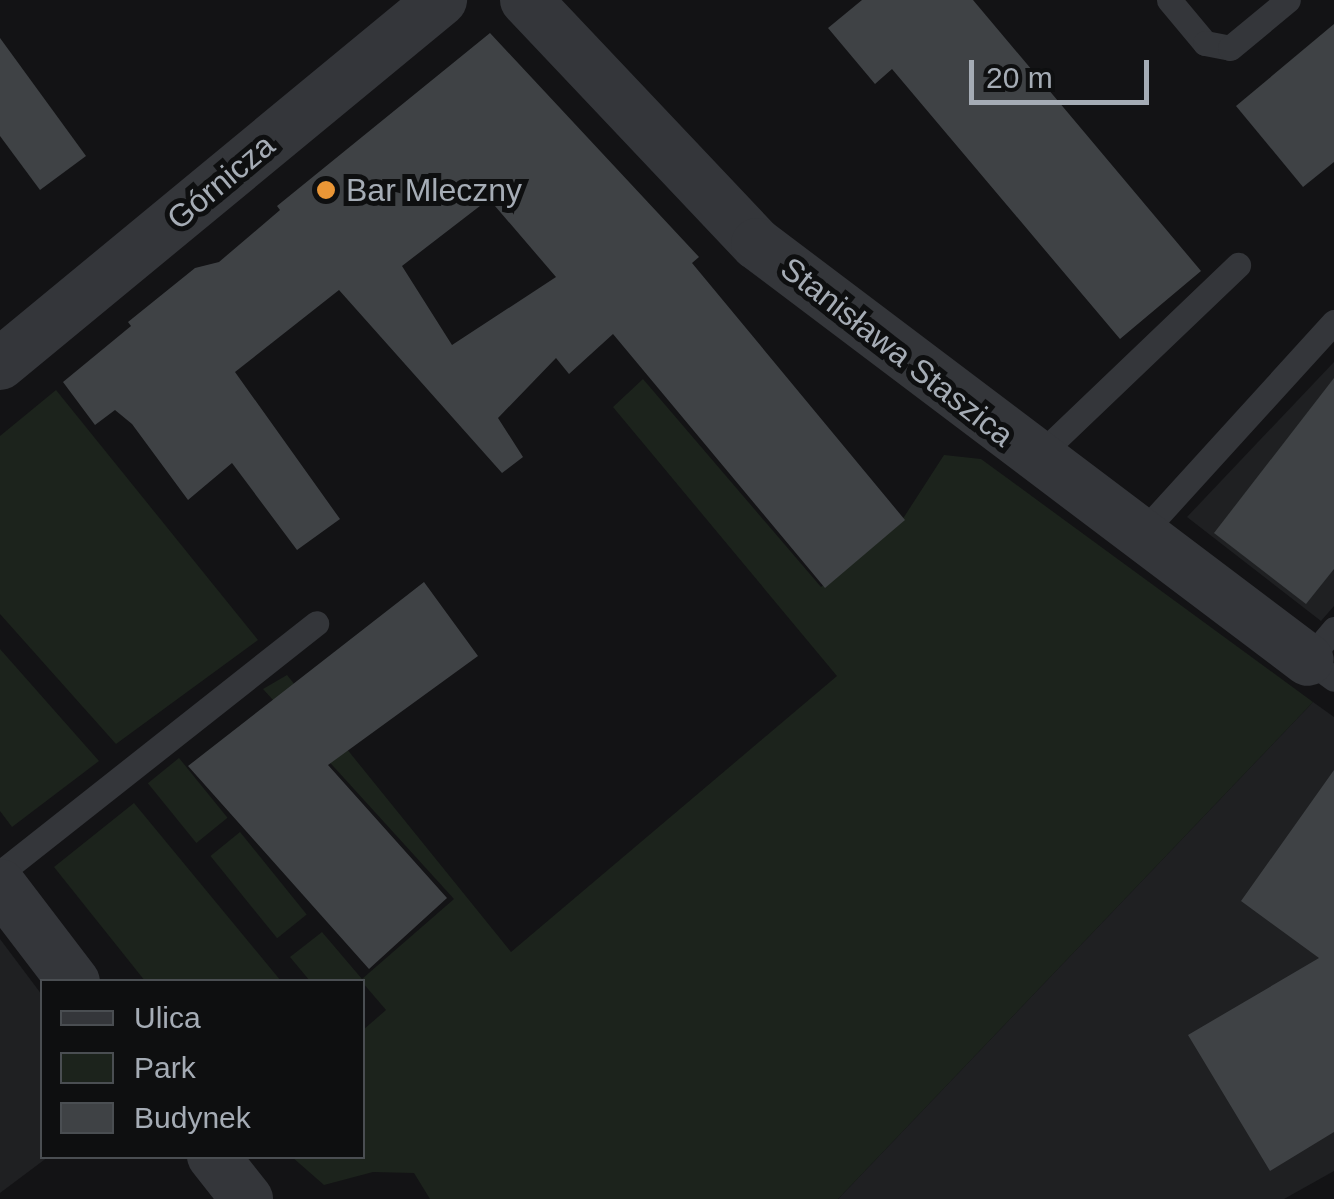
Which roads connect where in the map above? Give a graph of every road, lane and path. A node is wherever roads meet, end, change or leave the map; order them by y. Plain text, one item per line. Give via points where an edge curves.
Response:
1 (442, 0) edge
2 (526, 0) edge
3 (1169, 0) edge
4 (1288, 0) edge
5 (1238, 264) dead end
6 (1334, 322) edge
7 (0, 364) edge
8 (1035, 458) junction
9 (1140, 534) junction
10 (316, 623) dead end
11 (1325, 656) edge
12 (0, 872) edge
13 (0, 885) edge
14 (72, 979) edge
15 (215, 1159) edge
16 (247, 1199) edge

1 - 7 street, Górnicza
2 - 8 street, Stanisława Staszica via 757,244
3 - 4 lane via 1205,44 1230,48
5 - 8 lane
6 - 9 lane
8 - 9 street, Stanisława Staszica
9 - 11 street, Stanisława Staszica
10 - 12 lane
13 - 14 street
15 - 16 street

